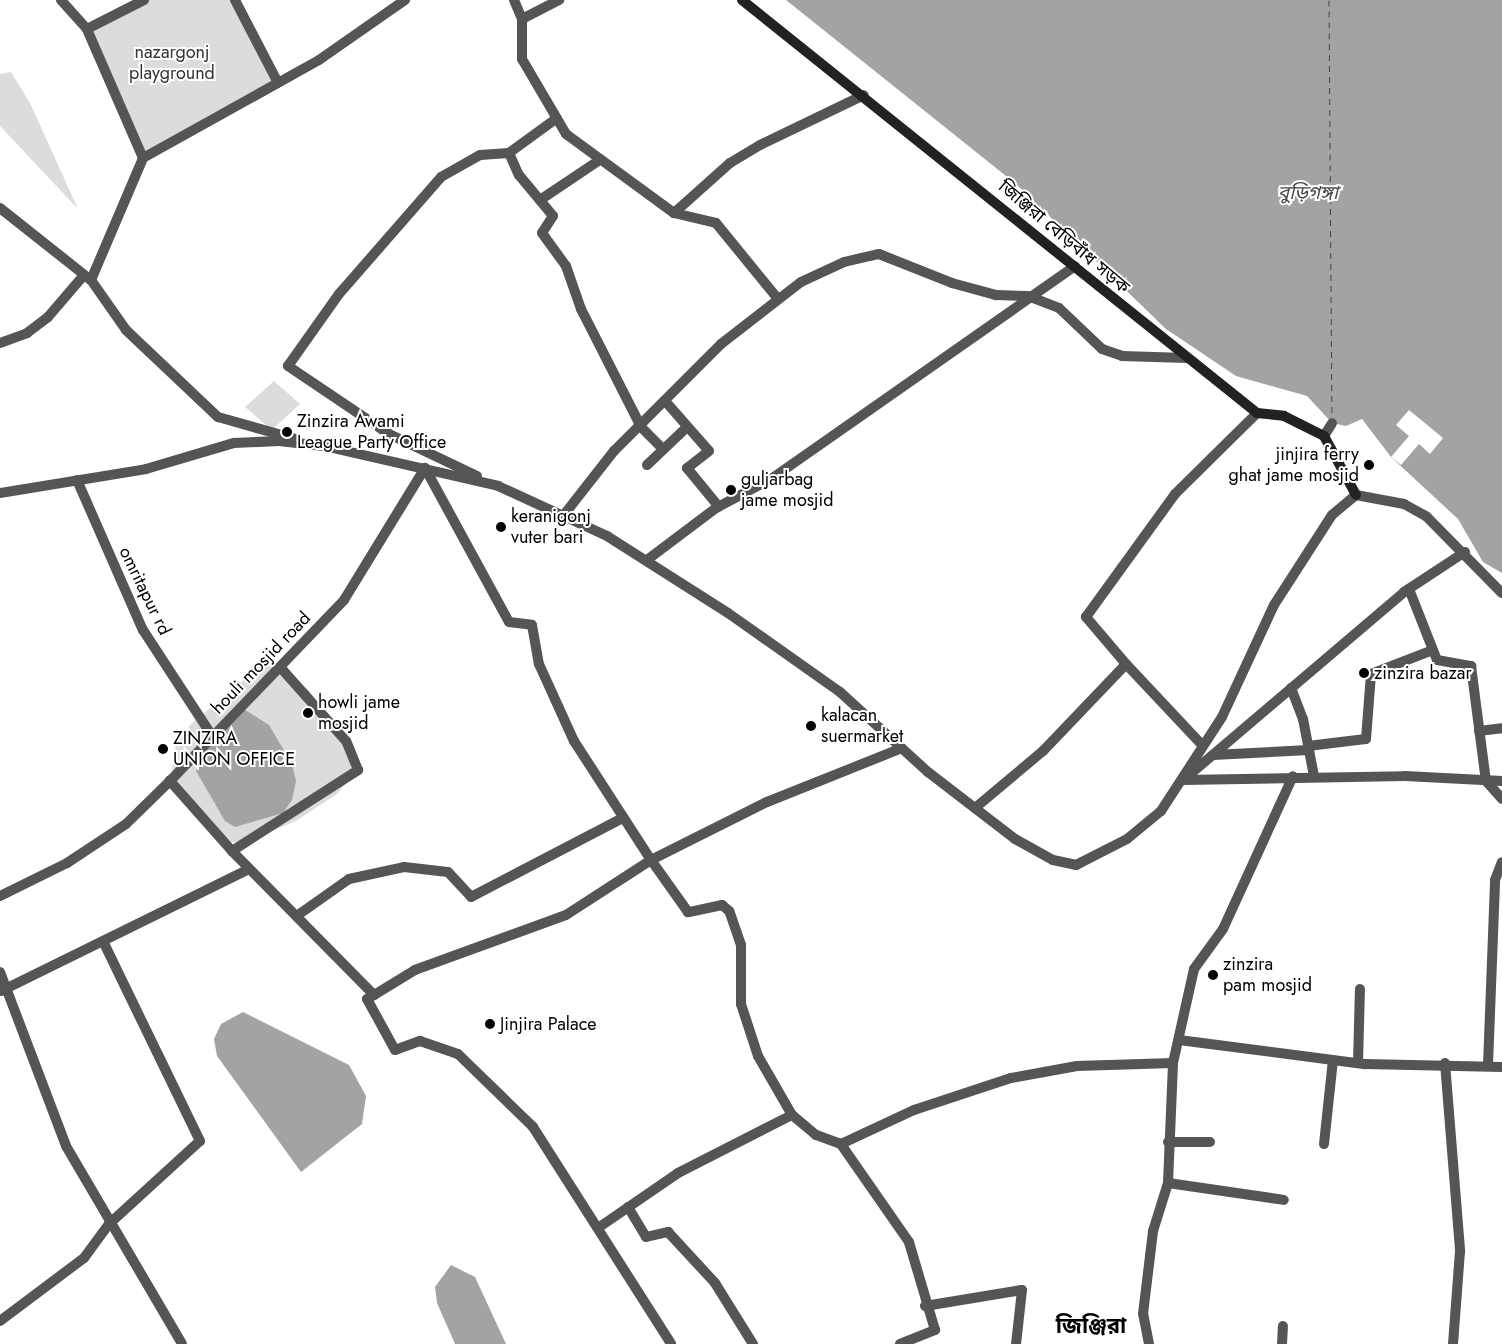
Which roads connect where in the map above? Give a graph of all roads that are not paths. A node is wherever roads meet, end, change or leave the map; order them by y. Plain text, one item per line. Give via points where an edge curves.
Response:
1 (61, 0) edge
2 (144, 0) edge
3 (235, 0) edge
4 (405, 0) edge
5 (514, 0) edge
6 (559, 0) edge
7 (742, 0) edge
8 (522, 19) junction
9 (87, 29) junction
10 (278, 83) junction
11 (864, 95) junction
12 (557, 118) junction
13 (509, 154) junction
14 (143, 158) junction
15 (601, 160) junction
16 (540, 200) junction
17 (0, 208) edge
18 (674, 213) junction
19 (1074, 266) junction
20 (88, 277) junction
21 (1028, 296) junction
22 (778, 299) junction
23 (0, 343) edge
24 (1187, 358) junction
25 (666, 402) junction
26 (1257, 413) junction
27 (1332, 423) dead end
28 (640, 427) junction
29 (687, 427) junction
30 (1324, 436) junction
31 (324, 446) junction
32 (663, 449) junction
33 (648, 464) dead end
34 (425, 468) junction
35 (77, 480) junction
36 (498, 486) junction
37 (0, 492) edge
38 (1356, 495) junction
39 (718, 507) junction
40 (563, 516) junction
41 (1465, 552) junction
42 (647, 560) junction
43 (1409, 589) junction
44 (1502, 593) edge
45 (1433, 650) junction
46 (1126, 664) junction
47 (280, 667) junction
48 (1291, 688) junction
49 (1502, 728) edge
50 (1479, 731) junction
51 (212, 736) junction
52 (1203, 746) junction
53 (902, 748) junction
54 (1308, 748) junction
55 (1213, 755) junction
56 (1293, 776) junction
57 (1314, 776) junction
58 (1183, 780) junction
59 (170, 781) junction
60 (1486, 781) junction
61 (1502, 781) edge
62 (1502, 799) edge
63 (975, 808) junction
64 (623, 818) junction
65 (232, 851) junction
66 (651, 860) junction
67 (1502, 862) edge
68 (249, 869) junction
69 (0, 896) edge
70 (298, 915) junction
71 (103, 941) junction
72 (0, 972) edge
73 (1360, 989) dead end
74 (3, 991) edge
75 (374, 995) junction
76 (1179, 1040) junction
77 (1332, 1060) junction
78 (1174, 1063) junction
79 (1358, 1063) junction
80 (1445, 1063) junction
81 (1488, 1065) junction
82 (1502, 1066) edge
83 (792, 1115) junction
84 (1168, 1142) junction
85 (1210, 1142) dead end
86 (841, 1144) junction
87 (1324, 1144) dead end
88 (1168, 1184) junction
89 (1284, 1200) dead end
90 (628, 1207) junction
91 (109, 1224) junction
92 (598, 1228) junction
93 (925, 1306) junction
94 (0, 1321) edge
95 (1283, 1326) dead end
96 (182, 1344) edge
97 (671, 1344) edge
98 (753, 1344) edge
99 (900, 1344) edge
100 (1016, 1344) edge
101 (1149, 1344) edge
102 (1282, 1344) edge
103 (1453, 1344) edge

1 - 9 street
2 - 9 street
3 - 10 street
4 - 10 street
5 - 8 street
6 - 8 street
7 - 11 street, জিঞ্জিরা বেড়িবাঁধ সড়ক
8 - 12 street via 522,59
9 - 14 street
10 - 14 street
11 - 18 street via 745,154
11 - 19 street, জিঞ্জিরা বেড়িবাঁধ সড়ক
12 - 13 street
12 - 15 street via 566,134
13 - 16 street via 519,175
13 - 36 street via 480,155 441,177 339,294 288,366 389,434
14 - 20 street
15 - 16 street
15 - 18 street
16 - 28 street via 553,216 542,233 566,266 581,309
17 - 20 street
18 - 22 street via 716,223
19 - 21 street
19 - 24 street, জিঞ্জিরা বেড়িবাঁধ সড়ক
20 - 23 street via 27,333
20 - 31 street via 126,330 218,417
21 - 22 street via 996,295 879,254 830,267
21 - 24 street via 1059,308 1102,349 1122,356
21 - 39 street via 777,475
22 - 25 street via 721,344
24 - 26 street, জিঞ্জিরা বেড়িবাঁধ সড়ক
25 - 28 street
25 - 29 street
26 - 30 street via 1284,416
26 - 46 street via 1175,494 1086,617
27 - 30 street
28 - 32 street
28 - 40 street via 614,451
29 - 32 street
29 - 39 street via 708,452 687,468
30 - 38 street
31 - 34 street
31 - 35 street via 234,443 146,469
32 - 33 street
34 - 36 street
34 - 47 street, houli mosjid road via 344,600
34 - 64 street via 509,622 532,625 538,664 574,741
35 - 37 street
35 - 51 street, omritapur rd via 143,630
36 - 40 street
38 - 41 street via 1404,504 1426,516
38 - 52 street via 1332,515 1274,605 1222,717
39 - 42 street
40 - 42 street
41 - 43 street
41 - 44 street via 1479,573
42 - 53 street via 840,692
43 - 45 street
43 - 48 street
45 - 50 street via 1437,660 1471,666
45 - 54 street via 1370,674 1366,740
46 - 52 street
46 - 63 street via 1043,751
47 - 51 street, houli mosjid road
47 - 65 street via 346,741 358,770
48 - 54 street
48 - 55 street
49 - 50 street
50 - 60 street
51 - 59 street, houli mosjid road
52 - 58 street
53 - 63 street
53 - 66 street via 767,802
54 - 55 street
54 - 57 street
55 - 58 street
56 - 57 street
56 - 58 street
56 - 76 street via 1223,929 1194,969
57 - 60 street
58 - 63 street via 1161,811 1127,839 1076,865 1053,860 1015,839
59 - 65 street
59 - 69 street, houli mosjid road via 126,824 68,863
60 - 61 street
60 - 62 street
64 - 66 street
64 - 70 street via 471,897 448,872 404,867 349,879
65 - 68 street
66 - 75 street via 566,915 415,970
66 - 83 street via 688,912 722,905 729,911 741,945 741,1004 748,1034
67 - 81 street via 1495,880
68 - 70 street
68 - 71 street
70 - 75 street via 351,967
71 - 74 street
71 - 91 street via 200,1141
72 - 74 street
73 - 79 street
74 - 91 street via 66,1146
75 - 92 street via 367,999 395,1050 420,1041 458,1054 533,1127
76 - 77 street
76 - 78 street
77 - 79 street
77 - 87 street
78 - 84 street
78 - 86 street via 1078,1066 1011,1078 914,1110
79 - 80 street
80 - 81 street
80 - 103 street via 1460,1251
81 - 82 street
83 - 86 street via 816,1135
83 - 90 street via 678,1173
84 - 85 street
84 - 88 street
86 - 93 street via 909,1242
88 - 89 street
88 - 101 street via 1153,1231 1143,1314
90 - 92 street
90 - 98 street via 646,1237 668,1232 715,1283
91 - 94 street via 84,1258
91 - 96 street
92 - 97 street
93 - 99 street via 935,1330
93 - 100 street via 1022,1290
95 - 102 street

